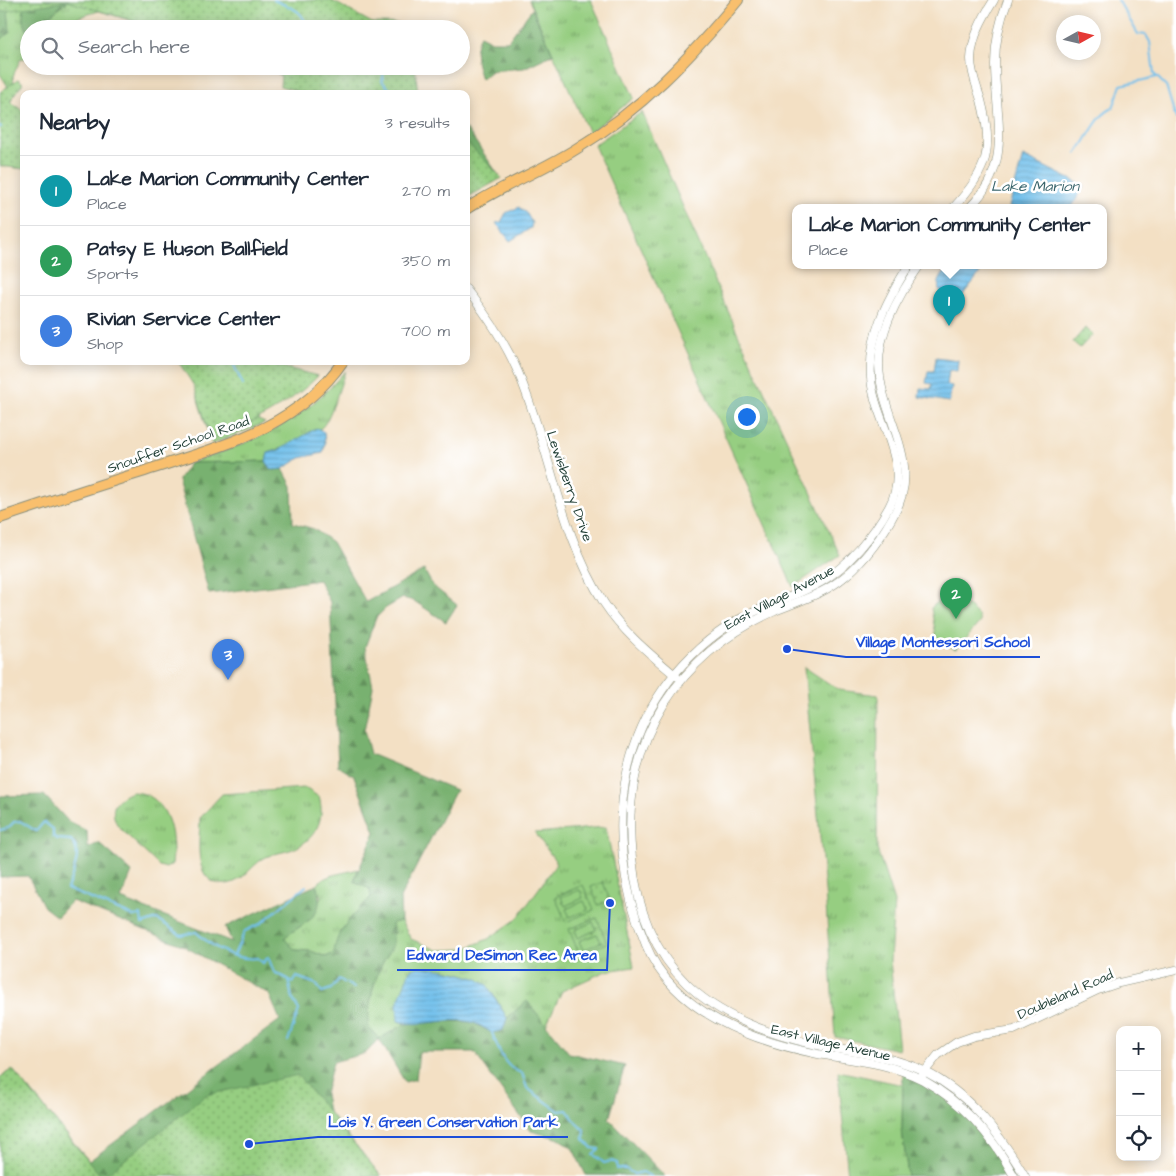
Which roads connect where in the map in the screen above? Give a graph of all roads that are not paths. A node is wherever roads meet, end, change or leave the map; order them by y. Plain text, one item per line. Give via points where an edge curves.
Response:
1 (738, 0) edge
2 (994, 0) edge
3 (1008, 0) edge
4 (957, 204) edge
5 (972, 204) edge
6 (470, 207) edge
7 (907, 269) edge
8 (918, 269) edge
9 (470, 294) edge
10 (340, 365) edge
11 (0, 518) edge
12 (674, 674) junction
13 (681, 680) junction
14 (1176, 970) edge
15 (922, 1075) junction
16 (1014, 1176) edge
17 (1025, 1176) edge

1 - 6 main road via 676,71 624,116 571,152
2 - 4 street via 979,27 972,50 973,74 988,129 983,169
3 - 5 street via 995,62 999,150 992,177
7 - 12 street, East Village Avenue via 884,308 871,353 873,392 896,459 895,487 890,506 854,555 838,570 819,583 729,625 705,643
8 - 13 street, East Village Avenue via 893,310 879,361 883,398 905,465 901,500 893,518 855,568 838,582 814,596 744,626 721,642
9 - 12 street, Lewisberry Drive via 498,333 518,372 587,572 617,621
10 - 11 main road, Snouffer School Road via 301,406 258,432
12 - 13 street, Lewisberry Drive
12 - 15 street, East Village Avenue via 638,734 626,773 620,819 623,860 646,947 671,983 691,1002 733,1028 798,1050 864,1060
13 - 15 street, East Village Avenue via 648,736 638,765 630,823 632,866 643,909 666,960 697,995 734,1018 778,1035 881,1055
14 - 15 street, Doubleland Road via 1098,990 1014,1030 957,1042 938,1055
15 - 16 street, East Village Avenue via 988,1135
15 - 17 street, East Village Avenue via 974,1106 999,1136

